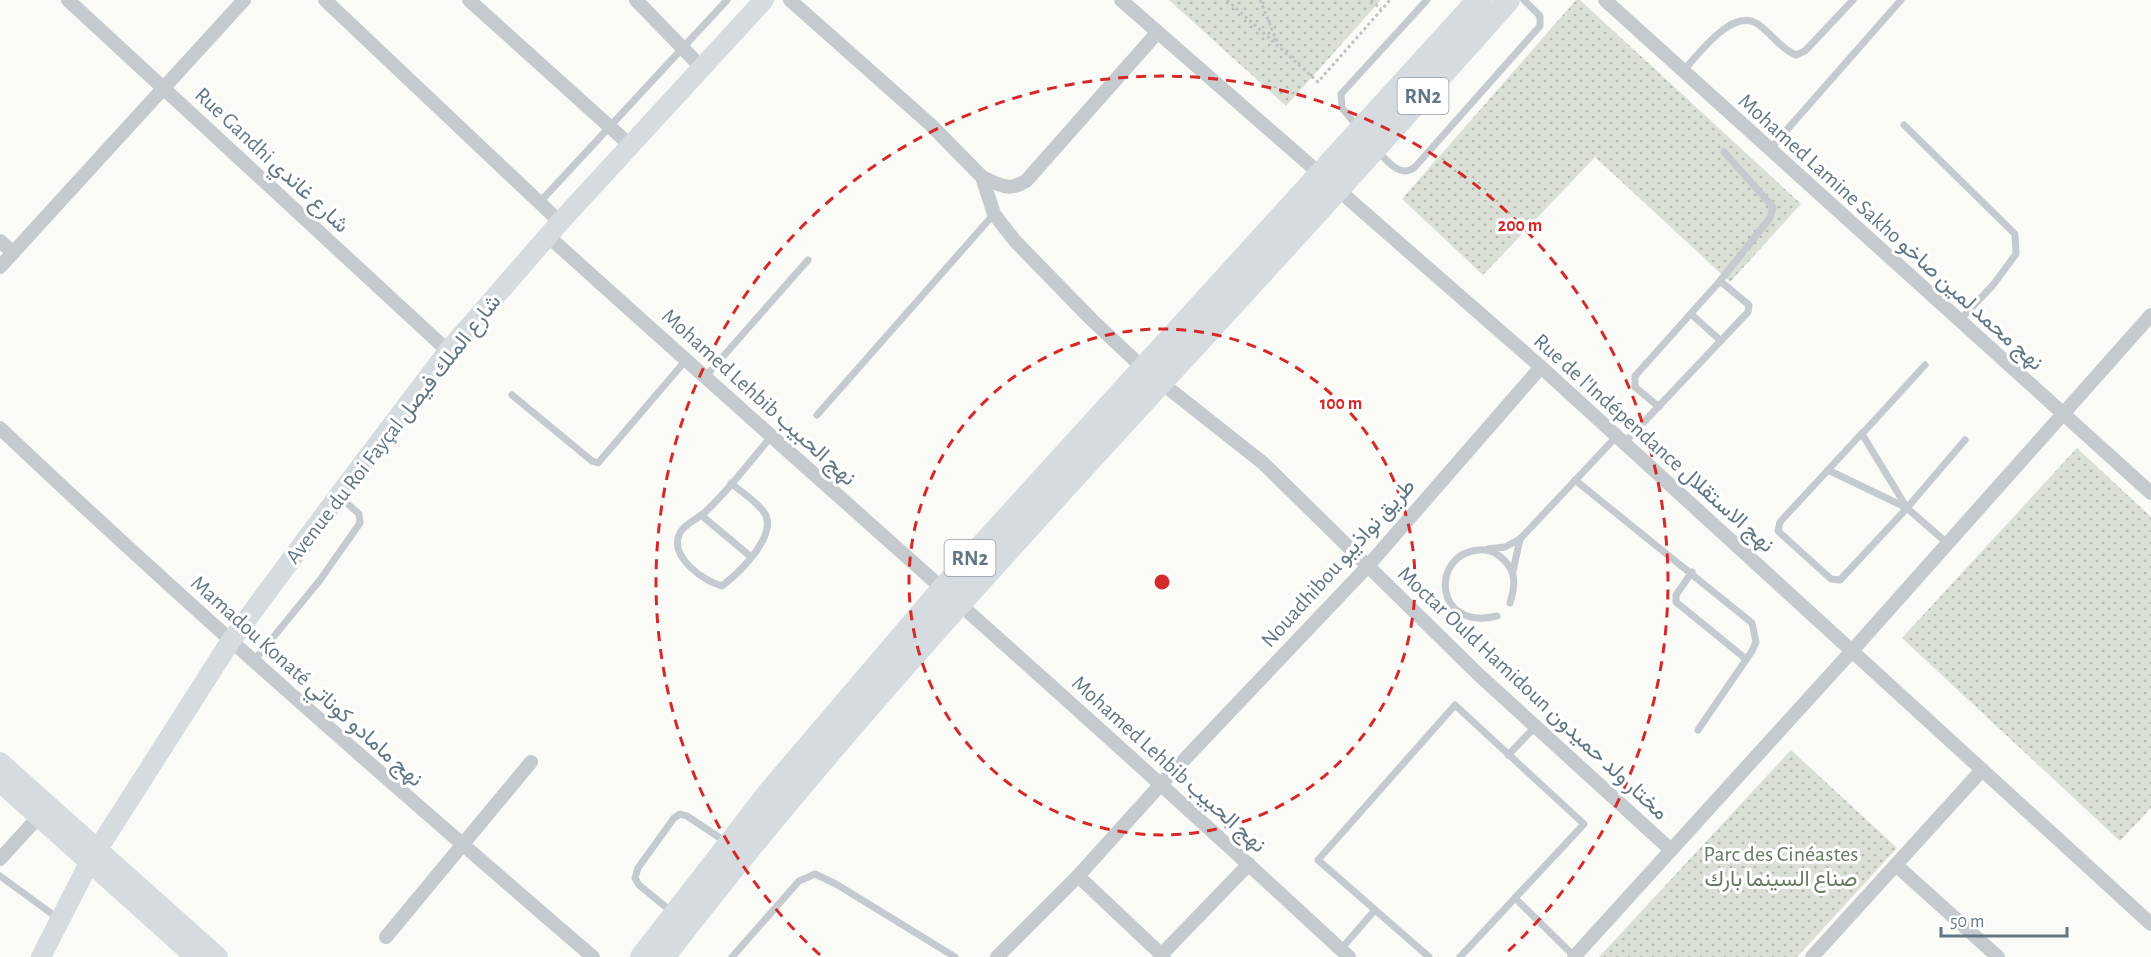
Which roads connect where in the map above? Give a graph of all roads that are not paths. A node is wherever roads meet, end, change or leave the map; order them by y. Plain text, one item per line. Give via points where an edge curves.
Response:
1 (68, 0) edge
2 (244, 0) edge
3 (325, 0) edge
4 (469, 0) edge
5 (636, 0) edge
6 (727, 0) edge
7 (764, 0) edge
8 (790, 0) edge
9 (1121, 0) edge
10 (1427, 0) edge
11 (1479, 0) edge
12 (1508, 0) edge
13 (1524, 0) edge
14 (1605, 0) edge
15 (1853, 0) edge
16 (1901, 0) edge
17 (1156, 33) junction
18 (683, 48) junction
19 (702, 68) junction
20 (1683, 71) junction
21 (163, 88) junction
22 (1904, 125) dead end
23 (609, 126) junction
24 (1361, 129) junction
25 (630, 145) junction
26 (1375, 149) junction
27 (1770, 149) junction
28 (1724, 152) dead end
29 (1318, 175) junction
30 (982, 177) junction
31 (1336, 190) junction
32 (539, 203) junction
33 (994, 214) junction
34 (554, 229) junction
35 (0, 242) edge
36 (13, 253) junction
37 (808, 260) dead end
38 (0, 267) edge
39 (1719, 280) junction
40 (1691, 314) junction
41 (2151, 315) edge
42 (1959, 321) junction
43 (1721, 341) junction
44 (448, 351) junction
45 (686, 360) junction
46 (1924, 365) dead end
47 (1541, 367) junction
48 (1152, 376) junction
49 (705, 377) junction
50 (512, 395) dead end
51 (1659, 407) junction
52 (817, 415) dead end
53 (2062, 415) junction
54 (0, 428) edge
55 (1863, 432) junction
56 (771, 437) junction
57 (1620, 440) junction
58 (1965, 440) dead end
59 (1828, 470) junction
60 (1575, 480) junction
61 (731, 483) junction
62 (2151, 493) edge
63 (339, 495) junction
64 (1907, 508) junction
65 (701, 515) junction
66 (1520, 539) junction
67 (1947, 543) junction
68 (1488, 549) junction
69 (750, 556) junction
70 (1367, 567) junction
71 (1513, 572) junction
72 (1692, 572) junction
73 (950, 597) junction
74 (1510, 603) dead end
75 (1497, 616) dead end
76 (230, 642) junction
77 (1851, 652) junction
78 (1746, 659) junction
79 (253, 662) junction
80 (1535, 727) junction
81 (1698, 730) dead end
82 (1508, 754) junction
83 (0, 762) edge
84 (531, 762) dead end
85 (1983, 770) junction
86 (0, 782) edge
87 (1162, 783) junction
88 (44, 812) junction
89 (461, 844) junction
90 (729, 844) junction
91 (1671, 850) junction
92 (93, 857) junction
93 (0, 858) edge
94 (1249, 864) junction
95 (1896, 865) junction
96 (0, 876) edge
97 (1078, 876) junction
98 (1515, 898) junction
99 (1375, 910) junction
100 (674, 914) junction
101 (60, 920) junction
102 (2151, 924) edge
103 (386, 937) dead end
104 (1345, 953) edge
105 (1163, 956) edge
106 (41, 957) edge
107 (195, 957) edge
108 (218, 957) edge
109 (593, 957) edge
110 (642, 957) edge
111 (663, 957) edge
112 (732, 957) edge
113 (954, 957) edge
114 (997, 957) edge
115 (1429, 957) edge
116 (1460, 957) edge
117 (1574, 957) edge
118 (1812, 957) edge
119 (1998, 957) edge

1 - 21 street, Rue Gandhi شارع غاندي
2 - 21 street
3 - 32 street, Mohamed Lehbib نهج الحبيب
4 - 23 street
5 - 18 street
6 - 18 lane
7 - 19 street, Avenue du Roi Fayçal شارع الملك فيصل
8 - 30 street via 931,125
9 - 17 street, Rue de l'Indépendance نهج الاستقلال
10 - 24 lane via 1341,94 1341,108
11 - 24 highway, RN2
12 - 26 highway, RN2
13 - 26 lane via 1540,16 1540,26 1416,167 1397,170
14 - 20 street, Mohamed Lamine Sakho نهج محمد لمين صاخو
15 - 20 lane via 1805,51 1786,51 1755,22 1739,20 1724,28
16 - 27 lane
17 - 29 street, Rue de l'Indépendance نهج الاستقلال
17 - 30 street via 1026,180 1006,189
18 - 19 street
18 - 23 lane
19 - 25 street, Avenue du Roi Fayçal شارع الملك فيصل
20 - 27 street, Mohamed Lamine Sakho نهج محمد لمين صاخو
21 - 36 street
21 - 44 street, Rue Gandhi شارع غاندي
22 - 42 lane via 2015,234 2016,254
23 - 25 street
23 - 32 lane
24 - 29 highway, RN2
25 - 34 street, Avenue du Roi Fayçal شارع الملك فيصل
26 - 31 highway, RN2
27 - 42 street, Mohamed Lamine Sakho نهج محمد لمين صاخو
28 - 39 lane via 1773,207 1770,218
29 - 31 street, Rue de l'Indépendance نهج الاستقلال
29 - 48 highway, RN2
30 - 33 street
31 - 47 street, Rue de l'Indépendance نهج الاستقلال
31 - 48 highway, RN2
32 - 34 street, Mohamed Lehbib نهج الحبيب
33 - 48 street, Moctar Ould Hamidoun مختار ولد حميدون via 1032,260
33 - 52 lane
34 - 44 street, Avenue du Roi Fayçal شارع الملك فيصل
34 - 45 street, Mohamed Lehbib نهج الحبيب
35 - 36 street
36 - 38 street
37 - 49 lane
39 - 40 lane
39 - 43 lane via 1749,305 1748,312
40 - 43 lane
40 - 51 lane via 1635,376 1635,387
41 - 53 street
42 - 53 street, Mohamed Lamine Sakho نهج محمد لمين صاخو
43 - 51 lane
44 - 63 street, Avenue du Roi Fayçal شارع الملك فيصل
45 - 49 street, Mohamed Lehbib نهج الحبيب
45 - 50 lane via 598,463
46 - 55 lane
47 - 57 street, Rue de l'Indépendance نهج الاستقلال
47 - 70 street, Nouadhibou طريق نواذيبو
48 - 70 street, Moctar Ould Hamidoun مختار ولد حميدون via 1263,463
48 - 73 highway, RN2
49 - 56 street, Mohamed Lehbib نهج الحبيب
51 - 57 lane
53 - 62 street, Mohamed Lamine Sakho نهج محمد لمين صاخو
53 - 67 street
54 - 76 street, Mamadou Konaté نهج مامادو كوناتي
55 - 59 lane
55 - 64 lane
56 - 61 lane
56 - 73 street, Mohamed Lehbib نهج الحبيب
57 - 60 lane
57 - 77 street, Rue de l'Indépendance نهج الاستقلال
58 - 64 lane
59 - 64 lane
59 - 64 lane via 1780,522 1778,531 1831,579 1839,580
60 - 66 lane
60 - 72 lane
61 - 65 lane
61 - 69 lane via 764,511 769,524 766,537
63 - 76 street, Avenue du Roi Fayçal شارع الملك فيصل
63 - 79 lane via 359,514 360,523 320,580
64 - 67 lane
65 - 69 lane
65 - 69 lane via 680,532 676,543 679,556 711,583 722,586
66 - 68 lane
66 - 71 lane
67 - 77 street
68 - 71 lane via 1503,558
68 - 75 lane via 1471,550 1456,559 1447,573 1445,590 1451,605 1464,616 1480,620
70 - 80 street, Moctar Ould Hamidoun مختار ولد حميدون
70 - 87 street, Nouadhibou طريق نواذيبو
71 - 74 lane via 1515,587
72 - 78 lane via 1752,623 1755,642
72 - 78 lane via 1678,591 1676,602
73 - 87 street, Mohamed Lehbib نهج الحبيب
73 - 90 highway, RN2
73 - 111 highway, RN2
76 - 79 street, Mamadou Konaté نهج مامادو كوناتي
76 - 92 street, Avenue du Roi Fayçal شارع الملك فيصل
77 - 85 street, Rue de l'Indépendance نهج الاستقلال
77 - 91 street
78 - 81 lane
79 - 89 street, Mamadou Konaté نهج مامادو كوناتي
80 - 82 lane
80 - 91 street, Moctar Ould Hamidoun مختار ولد حميدون
82 - 98 lane via 1584,824
82 - 99 lane via 1455,705 1318,860
83 - 88 street
84 - 89 street
85 - 95 street
85 - 102 street, Rue de l'Indépendance نهج الاستقلال
86 - 88 street
87 - 94 street, Mohamed Lehbib نهج الحبيب
87 - 97 street, Nouadhibou طريق نواذيبو
88 - 92 street
88 - 93 street
89 - 103 street
89 - 109 street, Mamadou Konaté نهج مامادو كوناتي
90 - 100 highway, RN2
90 - 100 lane via 687,816 680,814 674,818 635,878
91 - 117 street
92 - 101 street, Avenue du Roi Fayçal شارع الملك فيصل
92 - 107 street
92 - 108 street
94 - 104 street, Mohamed Lehbib نهج الحبيب
94 - 105 street
95 - 118 street
95 - 119 street
96 - 101 lane
97 - 105 street
97 - 114 street, Nouadhibou طريق نواذيبو
98 - 116 lane
98 - 117 lane
99 - 104 lane
99 - 115 lane
100 - 110 highway, RN2
101 - 106 street, Avenue du Roi Fayçal شارع الملك فيصل
112 - 113 lane via 799,881 814,874

